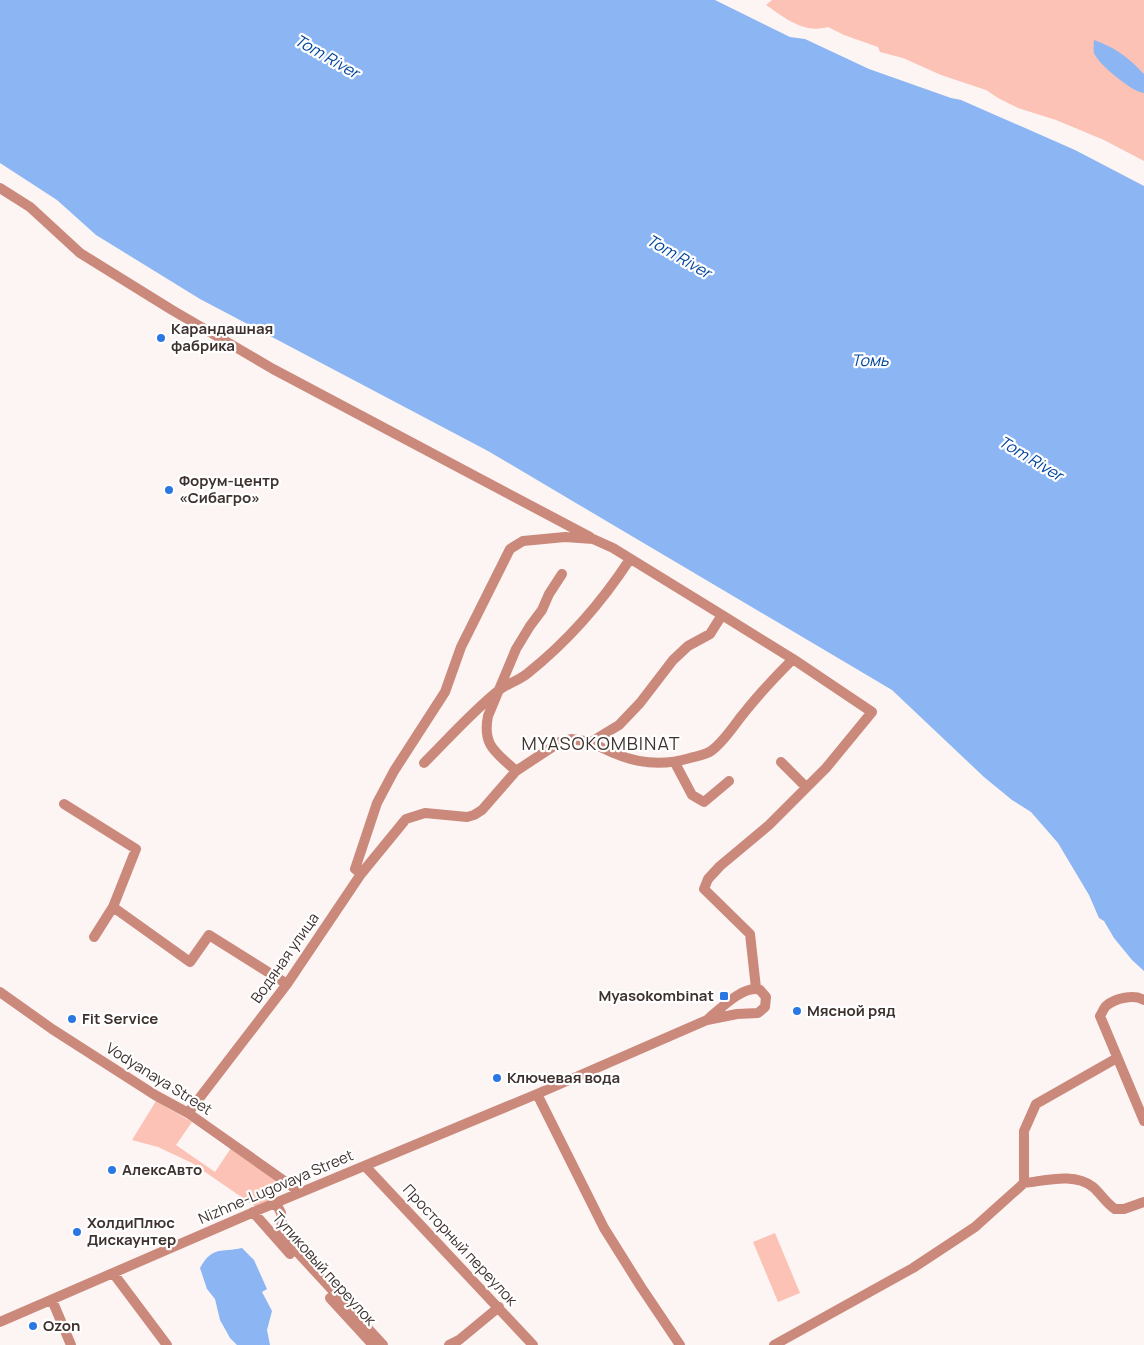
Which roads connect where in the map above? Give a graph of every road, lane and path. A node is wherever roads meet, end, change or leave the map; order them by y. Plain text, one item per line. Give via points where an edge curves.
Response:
1 (0, 188) edge
2 (593, 539) junction
3 (630, 559) junction
4 (562, 574) dead end
5 (722, 615) junction
6 (793, 659) junction
7 (499, 690) junction
8 (591, 742) junction
9 (675, 762) junction
10 (781, 762) dead end
11 (424, 763) dead end
12 (516, 771) junction
13 (729, 781) dead end
14 (806, 787) junction
15 (64, 804) dead end
16 (361, 874) junction
17 (113, 907) junction
18 (94, 937) dead end
19 (287, 984) junction
20 (756, 988) junction
21 (0, 992) edge
22 (1144, 1000) edge
23 (707, 1020) junction
24 (1118, 1058) junction
25 (537, 1094) junction
26 (188, 1113) junction
27 (1144, 1121) edge
28 (365, 1166) junction
29 (1024, 1183) junction
30 (300, 1192) junction
31 (1144, 1202) edge
32 (276, 1203) junction
33 (252, 1212) junction
34 (113, 1273) junction
35 (52, 1300) junction
36 (499, 1307) junction
37 (0, 1322) edge
38 (70, 1345) edge
39 (167, 1345) edge
40 (373, 1345) edge
41 (383, 1345) edge
42 (449, 1345) edge
43 (533, 1345) edge
44 (680, 1345) edge
45 (774, 1345) edge

1 - 2 street via 30,207 80,253 172,310 273,369
2 - 3 street
2 - 16 street via 565,537 523,541 510,549 461,647 445,692 377,803 355,869
3 - 5 street
3 - 7 street via 590,614 556,650 526,675
4 - 7 street via 516,649
5 - 6 street
5 - 8 street via 710,634 688,646 672,660 619,725
6 - 9 street via 713,749
6 - 14 street via 872,712
7 - 11 street
7 - 12 street via 488,716 486,737 492,748
8 - 9 street via 630,760
8 - 12 street via 560,742
9 - 13 street via 692,795 704,802
10 - 14 street
12 - 16 street, Водяная улица via 474,815 457,817 425,813 406,819
14 - 20 street via 720,866 704,889 750,934
15 - 17 street via 136,849
16 - 19 street, Водяная улица
17 - 18 street
17 - 19 street via 190,962 209,935
19 - 26 street, Водяная улица
20 - 23 street via 728,1002
20 - 23 street via 766,997 762,1010
21 - 26 street, Vodyanaya Street via 52,1029
22 - 24 street via 1127,996 1106,1006 1100,1016
23 - 25 street, Nizhne-Lugovaya Street
24 - 27 street
24 - 29 street via 1036,1104 1024,1131
25 - 28 street, Nizhne-Lugovaya Street
25 - 44 street via 604,1228
26 - 30 street, Vodyanaya Street
28 - 30 street, Nizhne-Lugovaya Street
28 - 36 street, Просторный переулок
29 - 31 street via 1068,1178 1092,1187 1115,1209
29 - 45 street via 975,1227 913,1268
30 - 32 street, Nizhne-Lugovaya Street
32 - 33 street, Nizhne-Lugovaya Street
32 - 41 street, Тупиковый переулок via 282,1234
33 - 34 street, Nizhne-Lugovaya Street
33 - 40 street, Тупиковый переулок
34 - 35 street, Nizhne-Lugovaya Street
34 - 39 street
35 - 37 street, Nizhne-Lugovaya Street
35 - 38 street
36 - 42 street
36 - 43 street, Просторный переулок

